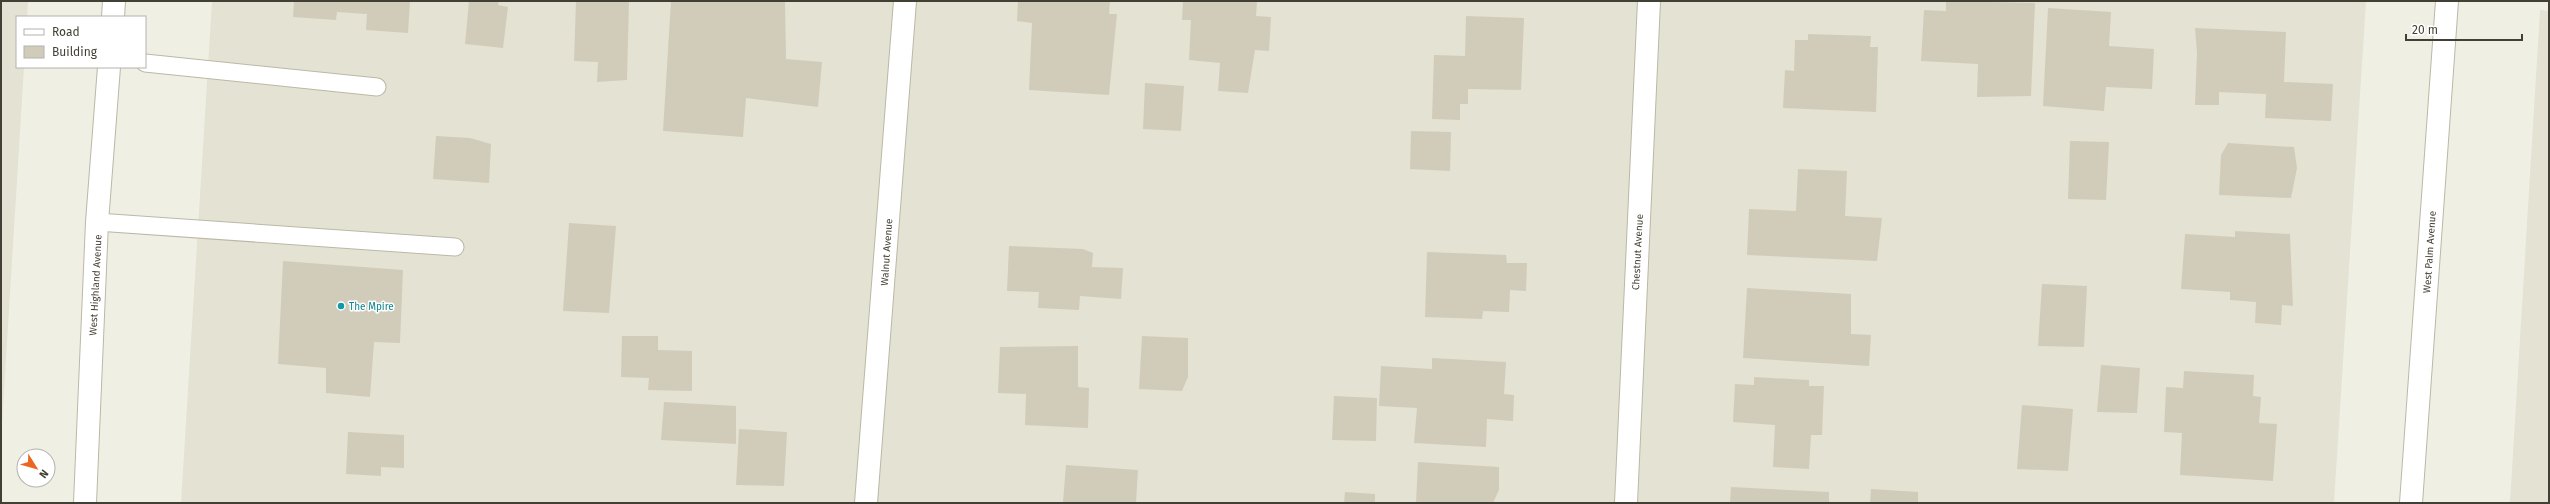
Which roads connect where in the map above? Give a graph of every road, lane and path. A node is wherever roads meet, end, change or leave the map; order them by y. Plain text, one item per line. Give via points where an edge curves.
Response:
1 (114, 1) edge
2 (905, 1) edge
3 (1649, 1) edge
4 (2447, 1) edge
5 (113, 16) edge
6 (146, 63) edge
7 (109, 68) edge
8 (377, 87) dead end
9 (97, 222) junction
10 (455, 247) dead end
11 (85, 503) edge
12 (866, 503) edge
13 (1626, 503) edge
14 (2411, 503) edge

1 - 5 street
2 - 12 street, Walnut Avenue
3 - 13 street, Chestnut Avenue
4 - 14 street, West Palm Avenue
6 - 8 lane
7 - 9 street, West Highland Avenue
9 - 10 lane
9 - 11 street, West Highland Avenue

